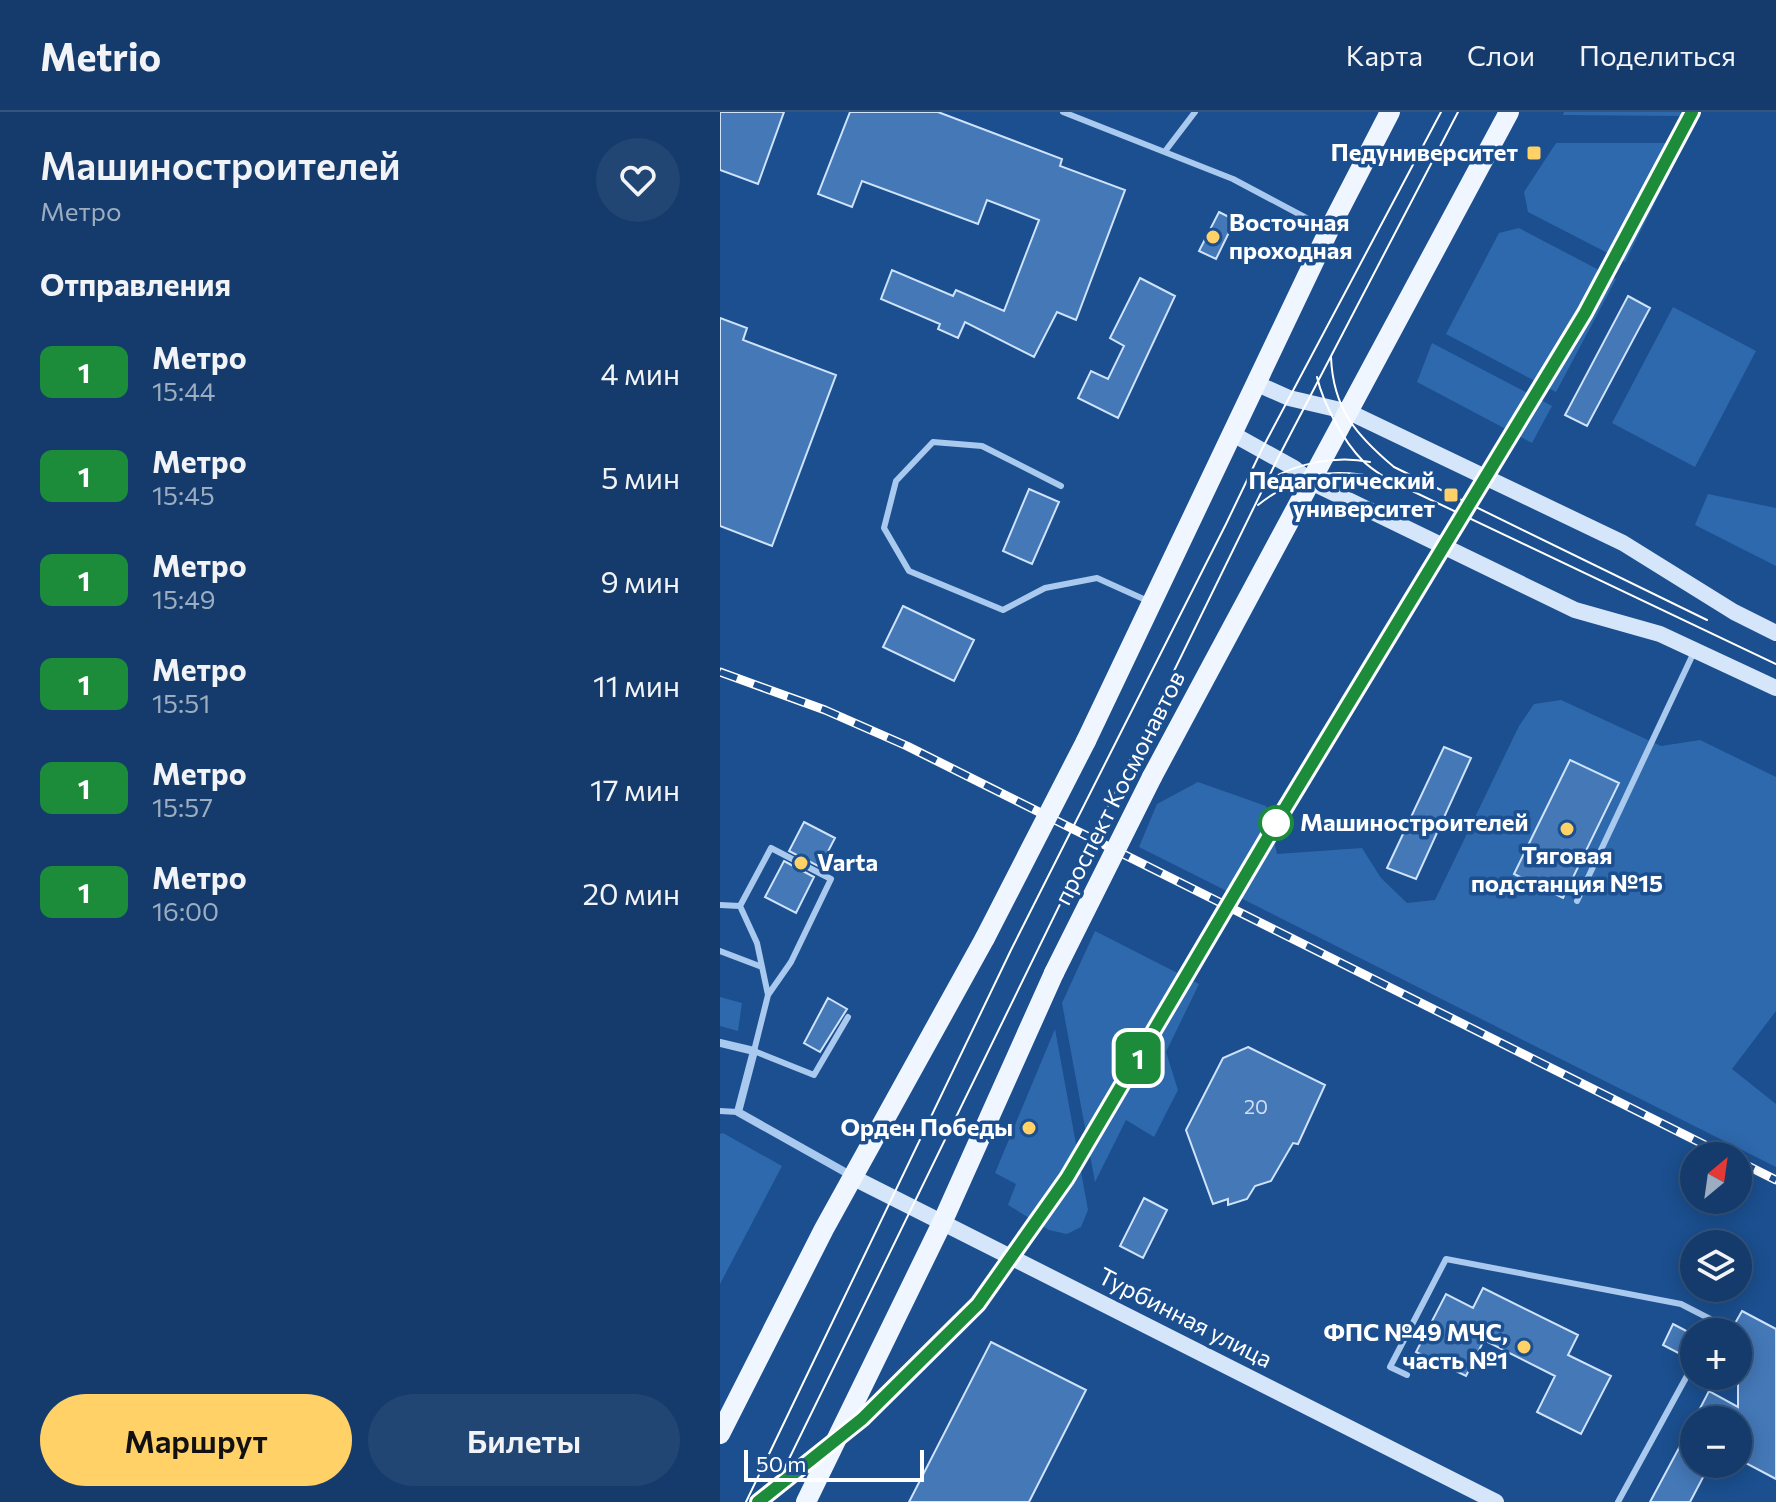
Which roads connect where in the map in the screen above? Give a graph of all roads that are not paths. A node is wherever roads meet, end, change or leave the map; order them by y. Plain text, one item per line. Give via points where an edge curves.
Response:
1 (1063, 112) edge
2 (1195, 112) edge
3 (1390, 112) edge
4 (1509, 112) edge
5 (1166, 150) junction
6 (1329, 230) junction
7 (1255, 383) junction
8 (1349, 412) junction
9 (1231, 433) junction
10 (1311, 482) junction
11 (1061, 486) dead end
12 (1151, 602) junction
13 (1776, 633) edge
14 (1696, 649) junction
15 (1776, 688) edge
16 (1577, 901) dead end
17 (720, 905) edge
18 (740, 906) junction
19 (720, 951) edge
20 (762, 967) junction
21 (768, 995) junction
22 (848, 1017) dead end
23 (720, 1043) edge
24 (754, 1051) junction
25 (720, 1111) edge
26 (738, 1112) junction
27 (852, 1177) junction
28 (942, 1223) junction
29 (1708, 1318) edge
30 (1407, 1375) dead end
31 (1680, 1389) edge
32 (720, 1434) edge
33 (806, 1502) edge
34 (1496, 1502) edge
35 (1618, 1502) edge

1 - 5 lane
2 - 5 lane
3 - 6 main road
4 - 8 main road, проспект Космонавтов
5 - 6 lane
6 - 7 main road
7 - 8 main road via 1289,398
7 - 9 main road
8 - 10 main road, проспект Космонавтов
8 - 13 main road via 1623,543
9 - 10 main road
9 - 12 main road
10 - 14 main road via 1575,610
10 - 28 main road, проспект Космонавтов, bridge via 1152,777 1054,973
11 - 12 lane via 982,446 933,442 896,481 884,528 909,571 1003,610 1045,588 1097,578
12 - 27 main road, bridge via 985,938
14 - 15 main road
14 - 16 lane
17 - 18 lane
18 - 20 lane
18 - 21 lane via 771,848 831,879 791,962
19 - 20 lane
20 - 21 lane
21 - 24 lane
22 - 24 lane via 814,1075
23 - 24 street
24 - 26 street
25 - 26 lane
26 - 27 street
27 - 28 main road, Турбинная улица
27 - 32 main road
28 - 33 main road, проспект Космонавтов
28 - 34 main road, Турбинная улица
29 - 30 lane via 1681,1304 1446,1259 1390,1367
31 - 35 lane

